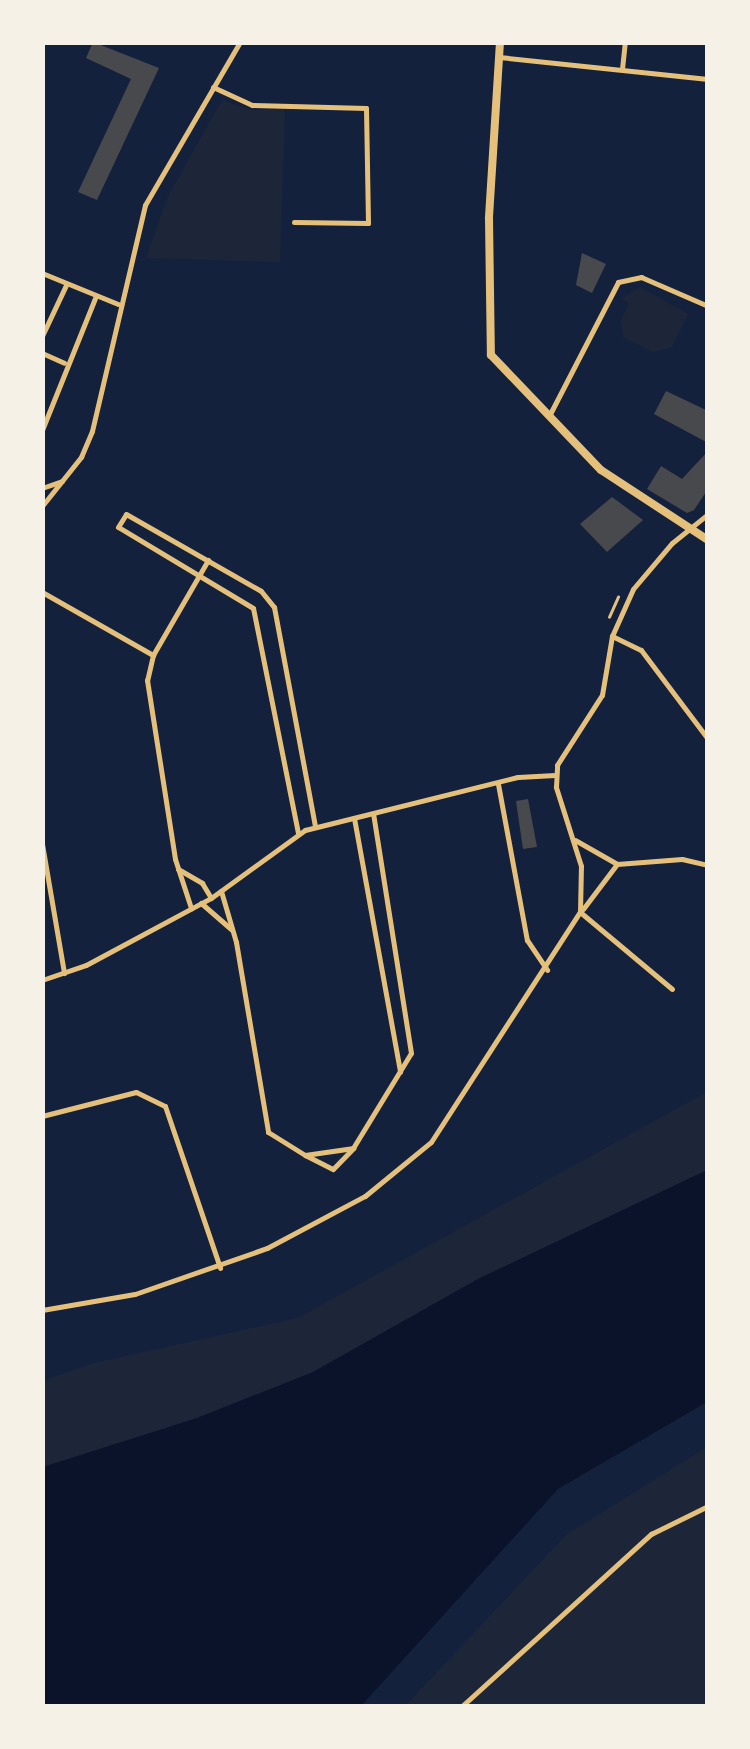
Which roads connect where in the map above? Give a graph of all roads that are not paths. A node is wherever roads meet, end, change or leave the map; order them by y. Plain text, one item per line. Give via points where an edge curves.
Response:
1 (498, 42) edge
2 (625, 42) edge
3 (238, 43) edge
4 (496, 56) junction
5 (622, 70) junction
6 (708, 79) edge
7 (212, 87) junction
8 (294, 222) dead end
9 (42, 272) edge
10 (66, 284) junction
11 (95, 298) junction
12 (118, 304) junction
13 (708, 306) edge
14 (42, 336) edge
15 (42, 352) edge
16 (64, 363) junction
17 (548, 417) junction
18 (42, 430) edge
19 (64, 480) junction
20 (42, 488) edge
21 (42, 506) edge
22 (708, 514) edge
23 (691, 529) junction
24 (708, 540) edge
25 (208, 560) junction
26 (199, 574) junction
27 (42, 592) edge
28 (612, 636) junction
29 (154, 655) junction
30 (292, 712) junction
31 (276, 714) junction
32 (708, 738) edge
33 (555, 775) junction
34 (498, 784) junction
35 (372, 814) junction
36 (354, 818) junction
37 (315, 826) junction
38 (298, 833) junction
39 (572, 838) junction
40 (42, 844) edge
41 (617, 864) junction
42 (708, 865) edge
43 (178, 868) junction
44 (221, 890) junction
45 (210, 898) junction
46 (201, 903) junction
47 (191, 908) junction
48 (580, 912) junction
49 (231, 930) junction
50 (547, 970) junction
51 (64, 973) junction
52 (42, 980) edge
53 (672, 990) dead end
54 (400, 1075) junction
55 (42, 1116) edge
56 (353, 1148) junction
57 (304, 1155) junction
58 (220, 1268) junction
59 (42, 1310) edge
60 (708, 1506) edge
61 (462, 1706) edge

1 - 4 street
2 - 5 street
3 - 7 street
4 - 5 street
4 - 17 street via 486,339 500,370
5 - 6 street
7 - 8 street via 252,105 366,108 368,223
7 - 12 street via 144,205
9 - 10 street
10 - 11 street
10 - 14 street
11 - 12 street
11 - 16 street
12 - 19 street via 92,430
13 - 17 street via 642,278 618,282
15 - 16 street
16 - 18 street via 69,372
17 - 23 street via 601,470
19 - 20 street
19 - 21 street
22 - 23 street
23 - 24 street
23 - 28 street via 633,589
25 - 26 street
25 - 26 street via 126,514 118,528
25 - 30 street via 261,591 274,608
26 - 29 street
26 - 31 street via 253,608
27 - 29 street
28 - 32 street via 641,650
28 - 33 street via 602,695
29 - 43 street via 148,680
30 - 31 street
30 - 37 street
31 - 38 street
33 - 34 street
33 - 39 street
34 - 35 street
34 - 50 street via 527,940
35 - 36 street
35 - 54 street via 411,1053
36 - 37 street
36 - 54 street
37 - 38 street
38 - 44 street
39 - 41 street
39 - 48 street via 584,886
40 - 51 street
41 - 42 street via 682,859
41 - 48 street
43 - 45 street via 202,883
43 - 47 street
44 - 45 street
44 - 49 street
45 - 46 street
46 - 47 street
46 - 49 street
47 - 51 street
48 - 50 street
48 - 53 street
49 - 57 street via 268,1132
50 - 58 street via 431,1142 410,1162 336,1215
51 - 52 street
54 - 56 street
55 - 58 street via 136,1092 165,1106
56 - 57 street
56 - 57 street via 333,1169
58 - 59 street via 134,1294
60 - 61 street via 651,1534

